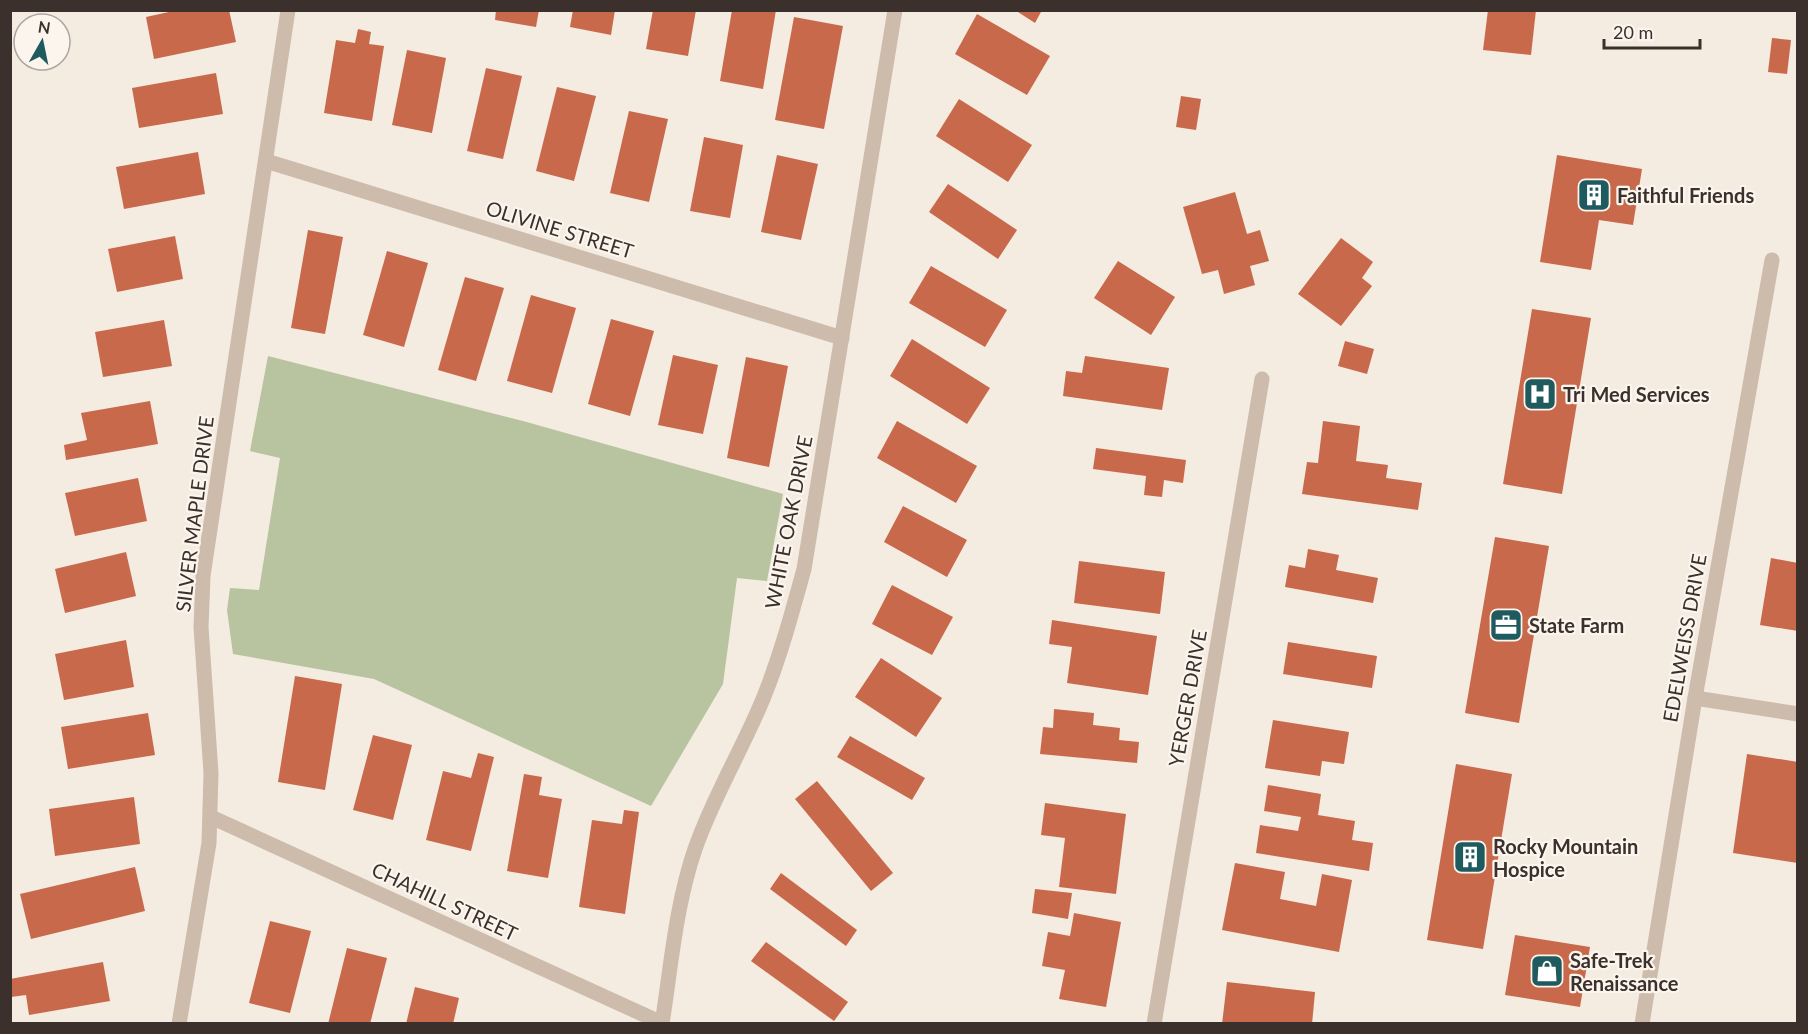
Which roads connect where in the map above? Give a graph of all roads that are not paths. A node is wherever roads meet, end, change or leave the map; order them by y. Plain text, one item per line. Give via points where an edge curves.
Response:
1 (288, 10) edge
2 (895, 10) edge
3 (266, 161) junction
4 (1772, 260) dead end
5 (842, 338) junction
6 (1262, 379) dead end
7 (1695, 698) junction
8 (1797, 714) edge
9 (211, 817) junction
10 (179, 1023) edge
11 (662, 1023) edge
12 (1154, 1023) edge
13 (1642, 1023) edge

1 - 3 street, SILVER MAPLE DRIVE
2 - 5 street, WHITE OAK DRIVE
3 - 5 street, OLIVINE STREET
3 - 9 street, SILVER MAPLE DRIVE via 203,576 201,627
4 - 7 street, EDELWEISS DRIVE
5 - 11 street, WHITE OAK DRIVE via 804,569 763,699 694,851
6 - 12 street, YERGER DRIVE
7 - 8 street
7 - 13 street, EDELWEISS DRIVE
9 - 10 street, SILVER MAPLE DRIVE
9 - 11 street, CHAHILL STREET

